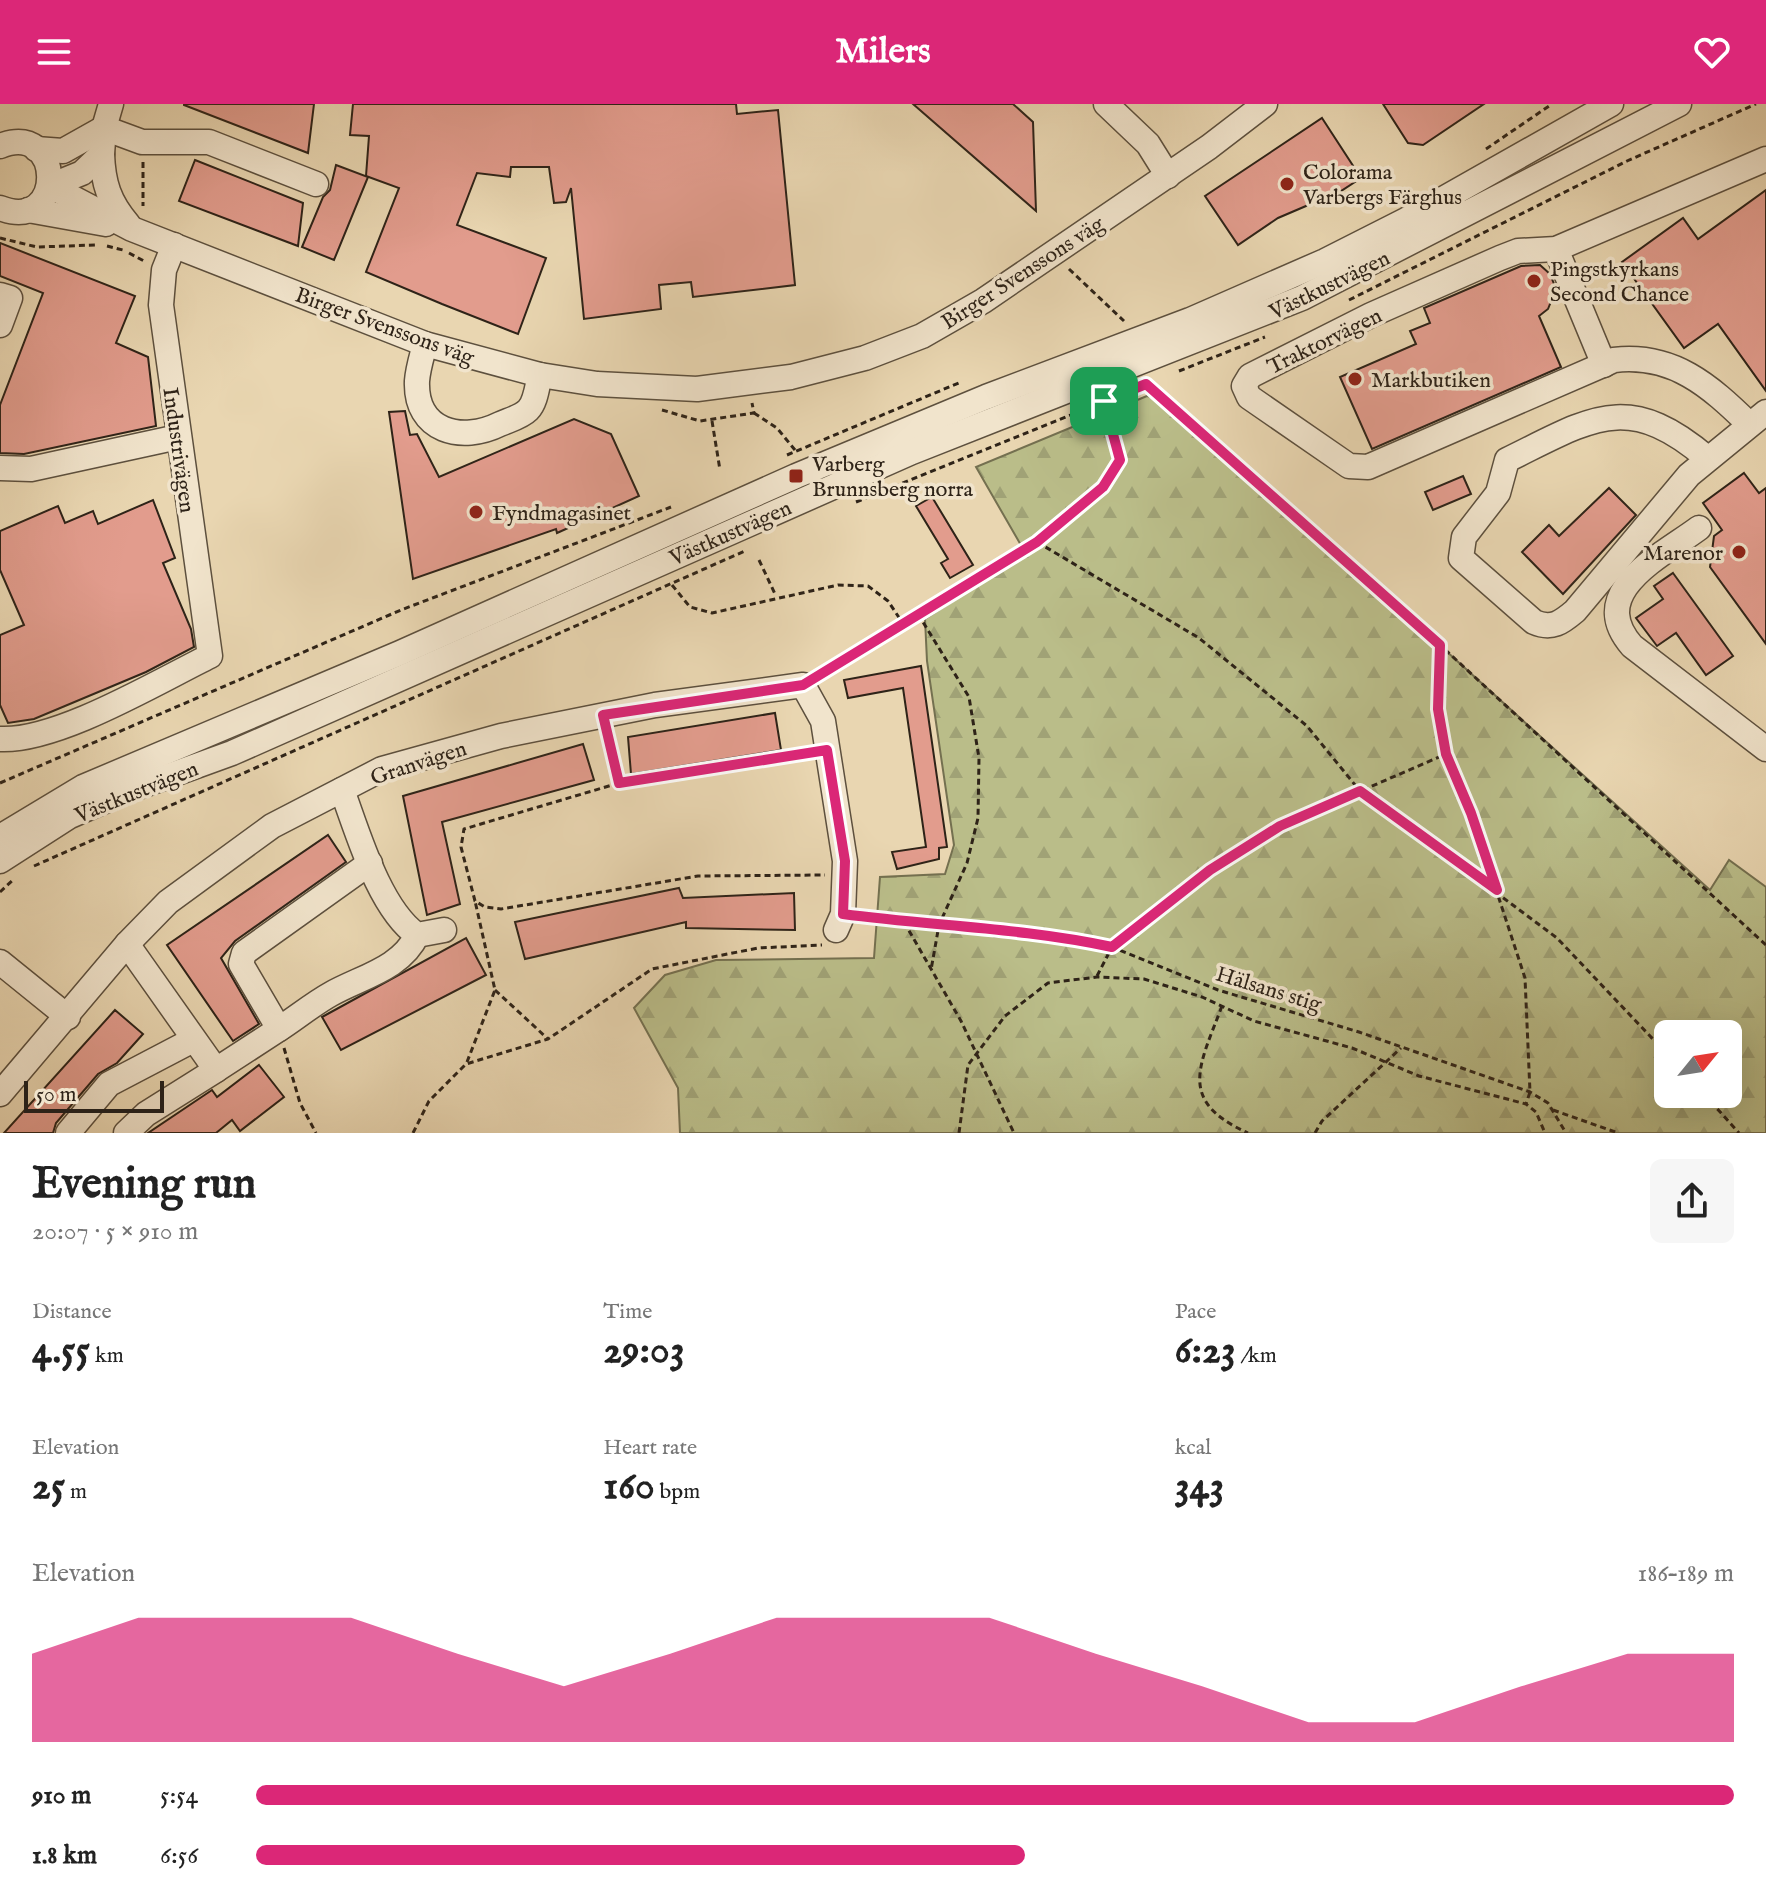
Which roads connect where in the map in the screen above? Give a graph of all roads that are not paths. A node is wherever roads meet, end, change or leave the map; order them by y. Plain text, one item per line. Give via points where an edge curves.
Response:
1 (111, 104) edge
2 (1106, 104) edge
3 (1265, 104) edge
4 (1281, 104) edge
5 (1611, 104) edge
6 (1679, 104) edge
7 (104, 128) junction
8 (1, 145) edge
9 (1209, 147) junction
10 (36, 149) junction
11 (102, 154) junction
12 (1766, 159) edge
13 (1168, 176) junction
14 (316, 184) dead end
15 (50, 186) junction
16 (1, 210) edge
17 (28, 210) junction
18 (129, 240) junction
19 (174, 245) junction
20 (1556, 249) junction
21 (0, 295) edge
22 (0, 325) edge
23 (425, 344) junction
24 (1604, 365) junction
25 (540, 375) junction
26 (1750, 424) edge
27 (178, 437) junction
28 (1707, 458) junction
29 (0, 468) edge
30 (1699, 528) dead end
31 (0, 739) edge
32 (1766, 749) edge
33 (342, 790) junction
34 (0, 837) edge
35 (0, 861) edge
36 (370, 863) junction
37 (840, 922) road end
38 (444, 930) dead end
39 (417, 935) junction
40 (127, 944) junction
41 (0, 962) edge
42 (68, 1017) junction
43 (279, 1029) junction
44 (193, 1040) junction
45 (216, 1070) junction
46 (2, 1087) edge
47 (68, 1133) edge
48 (126, 1133) edge

1 - 7 street
2 - 13 street via 1148,144
3 - 9 street, Birger Svenssons väg
4 - 9 street, Birger Svenssons väg
5 - 34 street, Västkustvägen via 1325,261 796,476 83,787
6 - 35 street, Västkustvägen via 1302,298 935,443 232,753 130,790 70,816
7 - 10 street via 63,151
7 - 11 street
7 - 14 street via 142,142 209,142
8 - 10 street via 21,143
9 - 13 street, Birger Svenssons väg
10 - 15 street via 50,170
11 - 15 street via 82,173
11 - 18 street via 108,195
12 - 20 street, Traktorvägen
13 - 25 street, Birger Svenssons väg via 983,301 922,336 865,358 791,377 697,389
15 - 17 street via 42,201
15 - 18 street, Birger Svenssons väg
16 - 17 street, Birger Svenssons väg
17 - 18 street, Birger Svenssons väg
18 - 19 street, Birger Svenssons väg
19 - 23 street, Birger Svenssons väg
19 - 27 street, Industrivägen via 164,270 161,305
20 - 24 street
20 - 24 street, Traktorvägen via 1518,251 1500,258 1371,315 1250,376 1244,386 1249,397 1349,466 1368,467
21 - 22 street via 10,298
23 - 25 street, Birger Svenssons väg
23 - 25 street via 417,384 421,401 441,429 454,435 486,432 523,413
24 - 26 street, Traktorvägen via 1631,358 1663,362 1706,383
26 - 28 street
27 - 29 street via 31,469
27 - 31 street, Industrivägen via 210,656 73,722 14,740
28 - 28 street via 1676,432 1638,417 1567,431 1507,460 1498,493 1464,537 1461,558 1534,622 1554,626 1575,611
30 - 32 street via 1635,575 1616,603 1617,624 1632,646
33 - 36 street
33 - 37 street, Granvägen via 382,769 501,736 803,685 823,721 845,875
33 - 40 street, Granvägen via 272,826 168,902
36 - 39 street via 402,925
36 - 43 street via 244,953 241,964
38 - 39 street
39 - 43 street via 394,963 330,995
40 - 42 street, Granvägen
40 - 44 street
41 - 42 street
42 - 46 street, Granvägen
43 - 45 street
44 - 45 street
44 - 47 street via 109,1084
45 - 48 street via 146,1114

